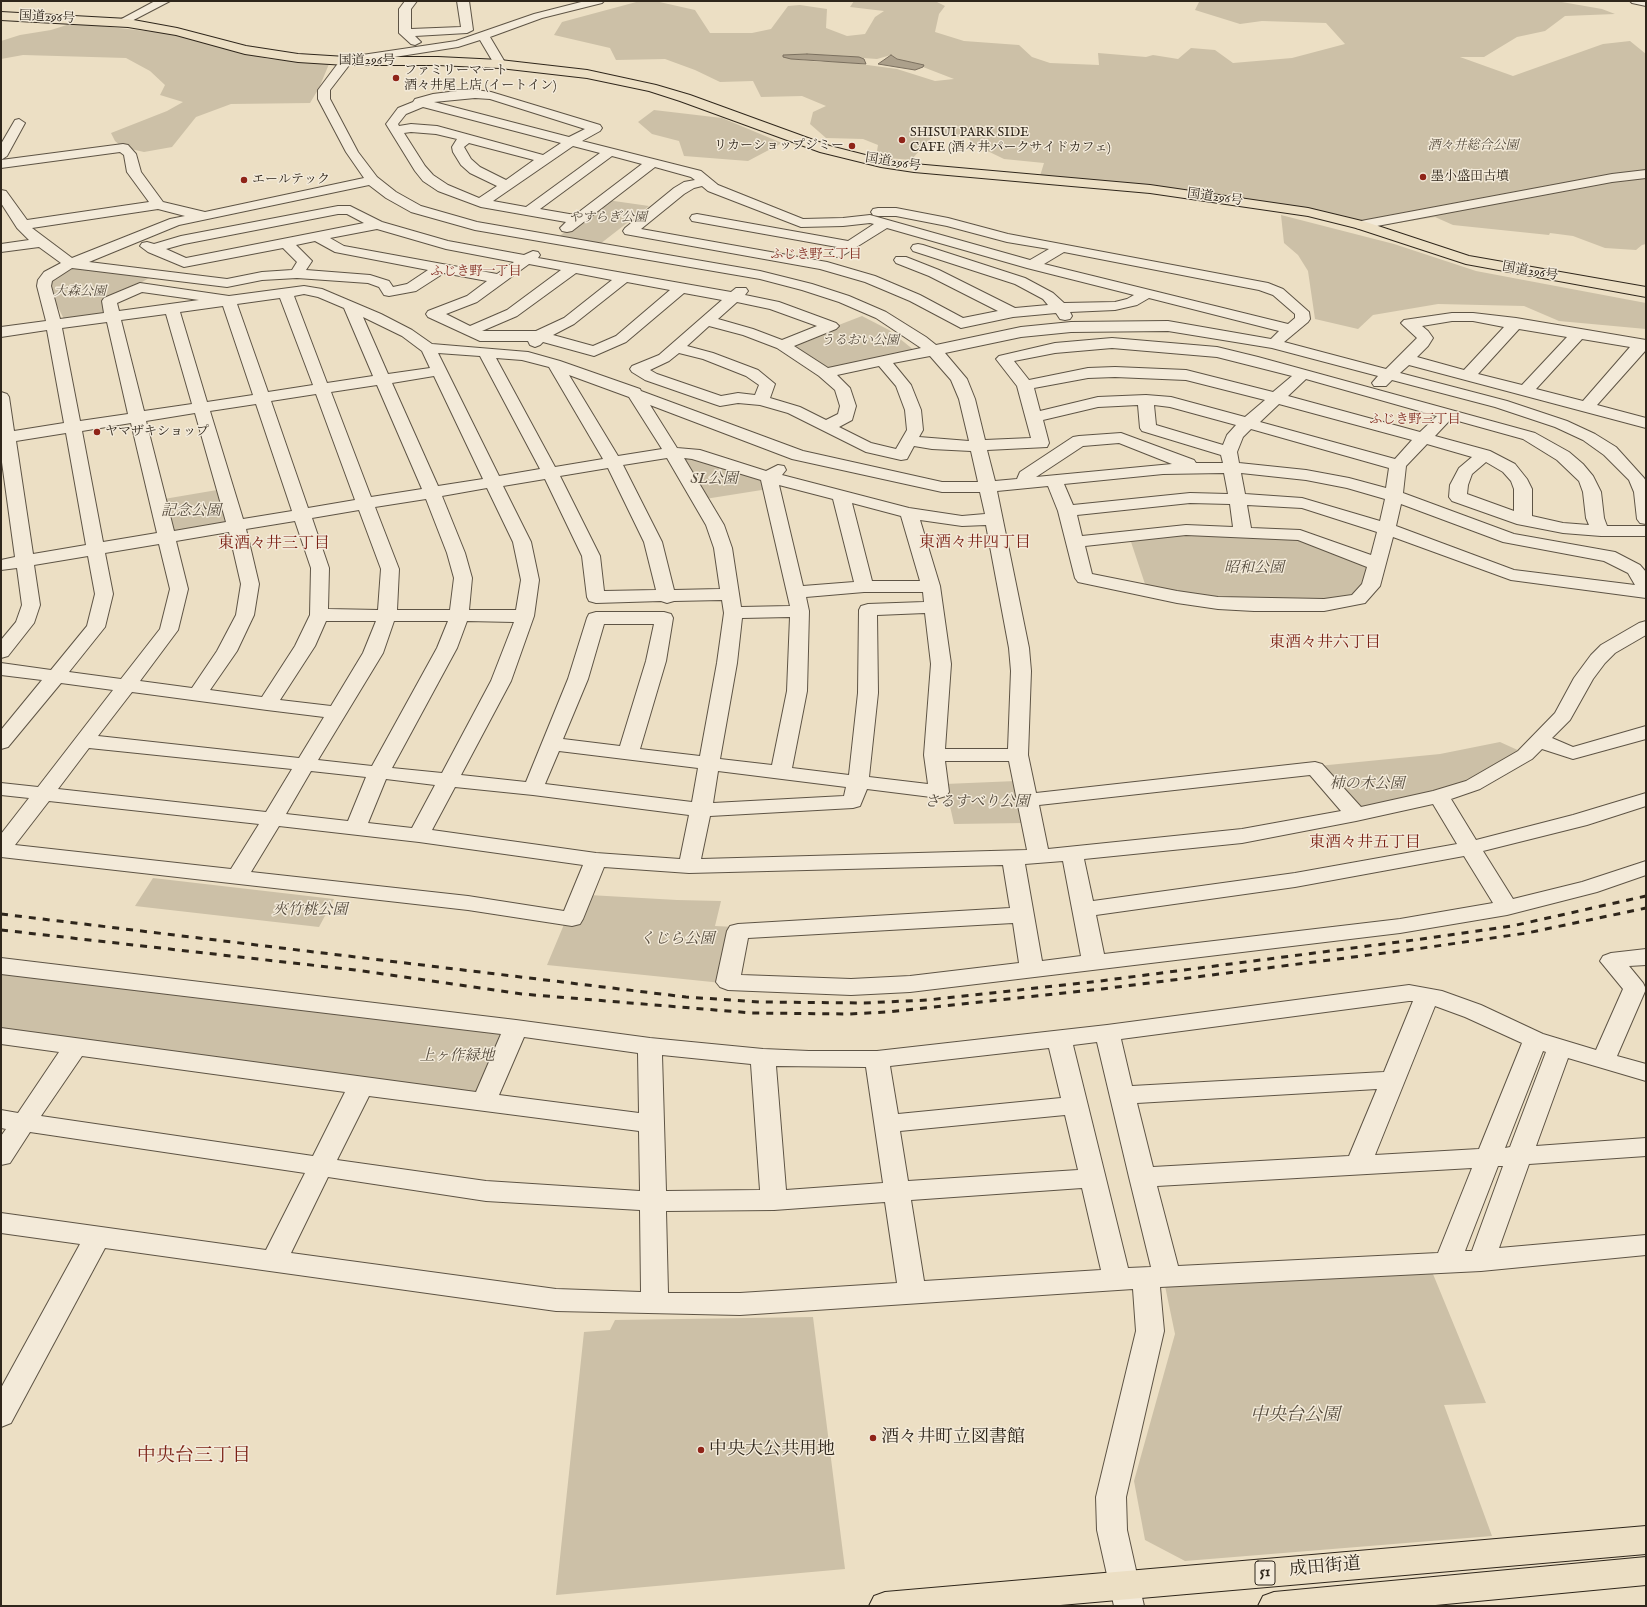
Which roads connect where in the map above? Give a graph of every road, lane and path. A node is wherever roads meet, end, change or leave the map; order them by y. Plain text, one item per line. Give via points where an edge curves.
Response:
1 (164, 1) edge
2 (411, 1) edge
3 (462, 1) edge
4 (598, 1) edge
5 (1636, 1) edge
6 (1646, 3) edge
7 (1, 16) edge
8 (120, 22) junction
9 (405, 33) junction
10 (484, 37) junction
11 (424, 51) junction
12 (346, 61) junction
13 (500, 64) junction
14 (419, 102) junction
15 (19, 123) dead end
16 (395, 130) junction
17 (466, 139) junction
18 (570, 142) junction
19 (609, 152) junction
20 (1, 156) edge
21 (544, 159) junction
22 (652, 163) junction
23 (1, 164) edge
24 (1646, 174) edge
25 (372, 180) junction
26 (705, 181) junction
27 (508, 185) junction
28 (1, 194) edge
29 (739, 198) junction
30 (482, 202) junction
31 (158, 204) junction
32 (528, 212) junction
33 (210, 214) junction
34 (697, 218) junction
35 (577, 220) junction
36 (861, 220) junction
37 (886, 223) junction
38 (377, 224) junction
39 (22, 225) junction
40 (1361, 225) junction
41 (317, 237) junction
42 (935, 237) junction
43 (673, 238) junction
44 (133, 239) junction
45 (552, 239) junction
46 (40, 243) junction
47 (286, 243) junction
48 (849, 245) junction
49 (1062, 247) junction
50 (1, 248) edge
51 (918, 248) junction
52 (153, 249) junction
53 (780, 257) junction
54 (527, 260) junction
55 (71, 264) junction
56 (817, 264) junction
57 (1032, 265) junction
58 (574, 268) junction
59 (440, 269) junction
60 (885, 270) junction
61 (297, 274) junction
62 (760, 275) junction
63 (623, 278) junction
64 (1220, 278) junction
65 (499, 279) junction
66 (680, 288) junction
67 (285, 292) junction
68 (1646, 292) edge
69 (1146, 294) junction
70 (733, 298) junction
71 (228, 300) junction
72 (1187, 304) junction
73 (351, 307) junction
74 (172, 308) junction
75 (1060, 308) junction
76 (1013, 313) junction
77 (114, 316) junction
78 (707, 321) junction
79 (1516, 323) junction
80 (54, 325) junction
81 (1071, 327) junction
82 (1290, 329) junction
83 (470, 331) junction
84 (1, 332) edge
85 (1578, 334) junction
86 (540, 336) junction
87 (1273, 344) junction
88 (782, 345) junction
89 (1083, 345) junction
90 (1644, 345) edge
91 (428, 348) junction
92 (676, 348) junction
93 (934, 349) junction
94 (486, 353) junction
95 (523, 355) junction
96 (1405, 360) junction
97 (883, 361) junction
98 (555, 364) junction
99 (438, 371) junction
100 (825, 373) junction
101 (1303, 374) junction
102 (1389, 375) junction
103 (1467, 376) junction
104 (382, 380) junction
105 (1025, 385) junction
106 (322, 389) junction
107 (1526, 391) junction
108 (634, 392) junction
109 (1371, 392) junction
110 (1, 397) edge
111 (261, 398) junction
112 (1277, 398) junction
113 (761, 400) junction
114 (1146, 400) junction
115 (201, 407) junction
116 (1586, 407) junction
117 (1448, 413) junction
118 (138, 417) junction
119 (1033, 417) junction
120 (1250, 423) junction
121 (1646, 423) edge
122 (827, 426) junction
123 (74, 427) junction
124 (4, 437) edge
125 (1424, 438) junction
126 (909, 440) junction
127 (979, 445) junction
128 (672, 452) junction
129 (1229, 452) junction
130 (798, 455) junction
131 (1484, 455) junction
132 (613, 462) junction
133 (1398, 465) junction
134 (1200, 468) junction
135 (1233, 468) junction
136 (550, 472) junction
137 (768, 477) junction
138 (1054, 481) junction
139 (492, 482) junction
140 (1024, 482) junction
141 (988, 487) junction
142 (432, 492) junction
143 (841, 496) junction
144 (1394, 496) junction
145 (1237, 499) junction
146 (366, 503) junction
147 (1067, 511) junction
148 (910, 513) junction
149 (303, 514) junction
150 (1646, 519) edge
151 (993, 520) junction
152 (1523, 520) junction
153 (236, 526) junction
154 (1387, 529) junction
155 (1243, 531) junction
156 (1601, 531) junction
157 (1646, 531) edge
158 (166, 538) junction
159 (1075, 542) junction
160 (96, 549) junction
161 (25, 561) junction
162 (1377, 564) junction
163 (1, 565) edge
164 (931, 586) junction
165 (864, 588) junction
166 (1646, 591) edge
167 (796, 592) junction
168 (730, 594) junction
169 (667, 597) junction
170 (934, 607) junction
171 (800, 611) junction
172 (733, 613) junction
173 (319, 615) junction
174 (387, 616) junction
175 (525, 616) junction
176 (459, 617) junction
177 (1646, 628) edge
178 (1, 652) edge
179 (1, 669) edge
180 (57, 677) junction
181 (127, 686) junction
182 (198, 694) junction
183 (267, 704) junction
184 (337, 713) junction
185 (1646, 732) edge
186 (1539, 740) junction
187 (85, 741) junction
188 (1, 744) edge
189 (552, 744) junction
190 (628, 754) junction
191 (934, 755) junction
192 (1018, 755) junction
193 (708, 764) junction
194 (306, 766) junction
195 (781, 772) junction
196 (378, 774) junction
197 (446, 781) junction
198 (858, 782) junction
199 (1, 789) edge
200 (533, 789) junction
201 (44, 794) junction
202 (1439, 796) junction
203 (1646, 799) edge
204 (1027, 800) junction
205 (701, 810) junction
206 (1356, 815) junction
207 (273, 817) junction
208 (355, 828) junction
209 (419, 835) junction
210 (1470, 848) junction
211 (1, 850) edge
212 (1072, 854) junction
213 (1039, 856) junction
214 (1013, 858) junction
215 (596, 860) junction
216 (689, 866) junction
217 (1646, 868) edge
218 (237, 877) junction
219 (1507, 908) junction
220 (1082, 910) junction
221 (1022, 915) junction
222 (1646, 957) edge
223 (1094, 963) junction
224 (1, 966) edge
225 (1032, 970) junction
226 (1427, 996) junction
227 (516, 1028) junction
228 (1107, 1033) junction
229 (1, 1036) edge
230 (1060, 1038) junction
231 (1535, 1040) junction
232 (76, 1046) junction
233 (650, 1046) junction
234 (1560, 1047) junction
235 (763, 1057) junction
236 (877, 1059) junction
237 (1604, 1060) junction
238 (1646, 1073) edge
239 (1393, 1080) junction
240 (361, 1086) junction
241 (1122, 1095) junction
242 (484, 1101) junction
243 (1075, 1105) junction
244 (12, 1121) edge
245 (650, 1123) junction
246 (886, 1124) junction
247 (1646, 1147) edge
248 (1, 1156) edge
249 (1519, 1156) junction
250 (1488, 1158) junction
251 (1359, 1164) junction
252 (322, 1166) junction
253 (1142, 1177) junction
254 (1093, 1178) junction
255 (896, 1192) junction
256 (774, 1200) junction
257 (652, 1201) junction
258 (1, 1223) edge
259 (97, 1237) junction
260 (1646, 1245) edge
261 (1481, 1261) junction
262 (273, 1262) junction
263 (1447, 1264) junction
264 (1157, 1278) junction
265 (1117, 1279) junction
266 (912, 1293) junction
267 (655, 1303) junction
268 (1, 1415) edge
269 (1646, 1540) edge
270 (1646, 1571) edge
271 (1127, 1595) edge
272 (885, 1606) edge
273 (1274, 1606) edge

1 - 8 street
2 - 9 street via 404,9
3 - 9 street via 467,30
4 - 10 street via 538,16
5 - 6 street
7 - 8 highway, 国道296号
8 - 12 highway, 国道296号 via 177,32 259,52
9 - 11 street
10 - 11 street
10 - 13 street
11 - 12 street
12 - 13 highway, 国道296号
12 - 25 street via 324,90 324,98 352,152
13 - 40 highway, 国道296号 via 587,74 652,88 825,149 881,162 914,168 1150,189 1308,212
14 - 16 street via 397,116 392,124
14 - 18 street
14 - 18 street via 457,95 491,96 596,128
15 - 20 street
16 - 17 street via 437,130
16 - 30 street via 428,178 461,196
17 - 21 street
17 - 27 street via 458,147 466,162 475,170
18 - 19 street
18 - 21 street
19 - 22 street
19 - 32 street
21 - 27 street
22 - 26 street via 696,174
22 - 35 street
23 - 31 street via 122,148 130,154 134,172
24 - 40 street
25 - 33 street
25 - 45 street via 416,209 475,226
26 - 29 street via 713,188
26 - 43 street via 689,185 679,191 630,231
27 - 30 street
28 - 39 street
29 - 34 street via 707,210
29 - 36 street via 801,223
30 - 32 street
31 - 33 street via 180,211
31 - 39 street
32 - 35 street
33 - 44 street via 175,222
34 - 43 street
34 - 48 street
35 - 45 street
36 - 37 street via 870,219
36 - 49 street via 875,212 896,212 948,222 1007,238
37 - 42 street
37 - 48 street
38 - 41 street
38 - 52 street via 350,210 338,210 181,240
38 - 54 street via 446,245
39 - 46 street
40 - 68 highway, 国道296号 via 1466,260
41 - 47 street
41 - 59 street via 340,249
42 - 51 street
42 - 57 street
43 - 53 street
44 - 52 street
44 - 55 street
45 - 54 street
45 - 62 street
46 - 50 street
46 - 55 street
47 - 52 street via 184,263
47 - 61 street via 305,261
48 - 56 street
49 - 57 street
49 - 64 street
51 - 60 street
51 - 75 street via 1020,281 1048,296
53 - 56 street
53 - 62 street
54 - 58 street
54 - 65 street
55 - 61 street via 227,283 262,276
55 - 80 street via 49,275 45,280 44,286
56 - 60 street
57 - 69 street
58 - 63 street
58 - 83 street via 512,313
59 - 61 street via 410,288 389,292 384,284 370,279
59 - 65 street
60 - 76 street via 934,273
60 - 76 street via 915,298 961,323
62 - 70 street
62 - 93 street via 808,287 862,307 909,331
63 - 66 street
63 - 86 street via 569,321
64 - 72 street
64 - 82 street via 1263,286 1278,292 1302,312 1303,319
65 - 83 street via 472,299 433,314
66 - 70 street
66 - 86 street via 621,339 594,351
67 - 71 street
67 - 73 street via 304,290 322,293
67 - 106 street
69 - 72 street
69 - 75 street via 1132,302 1115,306
70 - 78 street
70 - 88 street via 774,305 831,326
71 - 74 street
71 - 77 street via 140,287 109,301
71 - 111 street
72 - 82 street
73 - 91 street via 376,317
73 - 104 street
74 - 77 street
74 - 115 street
75 - 76 street
75 - 81 street
77 - 80 street
77 - 118 street
78 - 88 street via 748,332
78 - 92 street
79 - 85 street
79 - 96 street via 1473,317 1409,323 1425,338
79 - 103 street
80 - 84 street
80 - 123 street
81 - 87 street via 1168,326
81 - 89 street
81 - 93 street via 1021,332
82 - 87 street
83 - 86 street via 480,336
85 - 90 street
85 - 107 street
86 - 95 street
87 - 102 street
88 - 100 street
89 - 101 street via 1112,343 1183,348 1253,360
89 - 105 street via 1004,359
90 - 116 street
91 - 94 street
91 - 99 street
92 - 113 street via 708,356 752,373 767,384
92 - 113 street via 664,358 638,369 651,377 720,402 738,398
93 - 97 street
93 - 127 street via 951,368 963,388
94 - 95 street
94 - 136 street
95 - 98 street
96 - 102 street
96 - 103 street
97 - 100 street
97 - 126 street via 903,385 913,410 915,430
98 - 108 street
98 - 132 street
99 - 104 street
99 - 139 street
100 - 122 street via 842,388 848,406 846,418
101 - 109 street
101 - 112 street
102 - 109 street
102 - 150 street via 1507,406 1561,424 1589,437 1610,451 1636,478 1643,492
103 - 107 street
104 - 106 street
104 - 142 street
105 - 112 street via 1088,373 1157,373 1202,379
105 - 119 street
106 - 111 street
106 - 146 street
107 - 116 street
108 - 128 street
108 - 130 street
109 - 117 street
110 - 124 street
111 - 115 street
111 - 149 street
112 - 120 street
112 - 125 street
113 - 122 street via 794,410
114 - 119 street via 1098,402
114 - 120 street via 1171,402
114 - 129 street via 1148,428
115 - 118 street
115 - 153 street
116 - 121 street
117 - 125 street
117 - 156 street via 1529,436 1563,456 1587,480 1592,492 1595,518
118 - 123 street
118 - 158 street
119 - 127 street via 1041,443
120 - 129 street via 1235,435
120 - 133 street
122 - 126 street via 866,447 901,455
123 - 124 street
123 - 160 street
124 - 161 street
125 - 131 street
125 - 133 street
126 - 127 street via 932,444
127 - 141 street
128 - 132 street
128 - 137 street via 694,454
128 - 168 street via 715,525 723,548
129 - 135 street
130 - 137 street
130 - 141 street via 942,487
131 - 152 street via 1509,468 1518,479 1523,489
131 - 152 street via 1465,472 1459,484 1458,497
132 - 136 street
132 - 169 street via 653,542
133 - 144 street
134 - 135 street
134 - 138 street via 1163,469
134 - 140 street via 1120,438 1079,441 1026,476
135 - 144 street via 1306,475 1349,483
135 - 145 street
136 - 139 street
136 - 169 street via 591,556 596,597
137 - 143 street
137 - 167 street
138 - 140 street
138 - 147 street
139 - 142 street
139 - 175 street via 522,542 530,580
140 - 141 street
141 - 151 street
142 - 146 street
142 - 176 street via 463,578
143 - 148 street
143 - 165 street
144 - 154 street
144 - 166 street via 1509,538 1609,556 1634,569 1642,579
145 - 147 street via 1190,498
145 - 154 street via 1302,503
145 - 155 street
146 - 149 street
146 - 174 street via 390,570
147 - 159 street
148 - 151 street via 962,521
148 - 164 street
149 - 153 street
149 - 173 street via 320,568
151 - 192 street via 1019,648 1021,671
152 - 156 street via 1563,528
153 - 158 street
153 - 182 street via 250,584 245,615 228,651
154 - 162 street
154 - 166 street via 1510,575
155 - 159 street via 1186,530
155 - 162 street via 1300,535
156 - 157 street
158 - 160 street
158 - 181 street via 179,589 168,630
159 - 162 street via 1084,578 1218,603 1324,605 1358,599 1371,586
160 - 161 street
160 - 180 street via 104,594 96,627
161 - 163 street
161 - 178 street via 31,605 24,623
164 - 165 street
164 - 170 street
165 - 167 street
167 - 171 street
168 - 169 street
168 - 172 street
170 - 191 street via 941,664
170 - 198 street via 868,610 868,693
171 - 172 street
171 - 195 street via 797,691
172 - 193 street via 727,663
173 - 174 street
173 - 183 street via 305,646
174 - 176 street
174 - 184 street via 373,653
175 - 176 street
175 - 197 street via 501,681
176 - 196 street via 447,648
177 - 186 street via 1608,650 1598,659 1584,678 1564,716
179 - 180 street
180 - 181 street
180 - 188 street
181 - 182 street
181 - 187 street
182 - 183 street
183 - 184 street
184 - 194 street
185 - 186 street via 1573,753
186 - 202 street via 1525,755 1496,773 1473,785
187 - 194 street
187 - 201 street
189 - 190 street
189 - 190 street via 578,679 596,618 664,618 656,661
189 - 200 street
190 - 193 street
191 - 192 street
191 - 198 street via 939,792
192 - 204 street
193 - 195 street
193 - 205 street
194 - 196 street
194 - 207 street
195 - 198 street
196 - 197 street
196 - 208 street
197 - 200 street
197 - 209 street
198 - 205 street via 853,802
199 - 201 street
200 - 205 street
201 - 207 street
201 - 211 street
202 - 206 street
202 - 210 street
203 - 210 street via 1580,820
204 - 206 street via 1315,768
204 - 213 street
205 - 216 street
206 - 212 street via 1242,836
207 - 208 street
207 - 218 street
208 - 209 street
209 - 215 street
210 - 219 street
210 - 220 street via 1295,880
211 - 218 street
212 - 213 street
212 - 220 street
213 - 214 street
214 - 216 street
214 - 221 street
215 - 216 street
215 - 218 street via 572,919 468,903
217 - 219 street
219 - 223 street via 1400,926
220 - 223 street
221 - 225 street
221 - 225 street via 738,932 728,982 851,987 910,984
222 - 237 street via 1611,961 1635,988
223 - 225 street
224 - 227 street
226 - 228 street via 1409,994
226 - 231 street via 1473,1011
226 - 239 street
227 - 233 street
227 - 242 street
228 - 230 street
228 - 241 street
229 - 232 street
230 - 236 street
230 - 243 street
231 - 234 street
231 - 250 street
232 - 240 street
232 - 244 street
233 - 235 street
233 - 245 street
234 - 237 street
234 - 249 street
235 - 236 street
235 - 256 street
236 - 246 street
237 - 238 street
239 - 241 street
239 - 251 street
240 - 242 street
240 - 252 street
241 - 253 street
242 - 245 street
243 - 246 street
243 - 254 street
244 - 248 street
244 - 252 street
245 - 257 street
246 - 255 street
247 - 249 street
249 - 250 street
249 - 261 street
250 - 251 street
250 - 263 street
251 - 253 street
252 - 257 street via 486,1190
252 - 262 street
253 - 264 street
254 - 255 street
254 - 265 street
255 - 256 street
255 - 266 street
256 - 257 street
257 - 267 street
258 - 259 street
259 - 262 street
259 - 268 street
260 - 261 street
261 - 263 street
262 - 267 street via 556,1300
263 - 264 street
264 - 265 street
264 - 271 street via 1150,1331 1111,1497 1112,1530
265 - 266 street
266 - 267 street via 740,1304
269 - 271 highway, 成田街道 / 51
270 - 273 highway, 成田街道 / 51
271 - 272 highway, 成田街道 / 51

